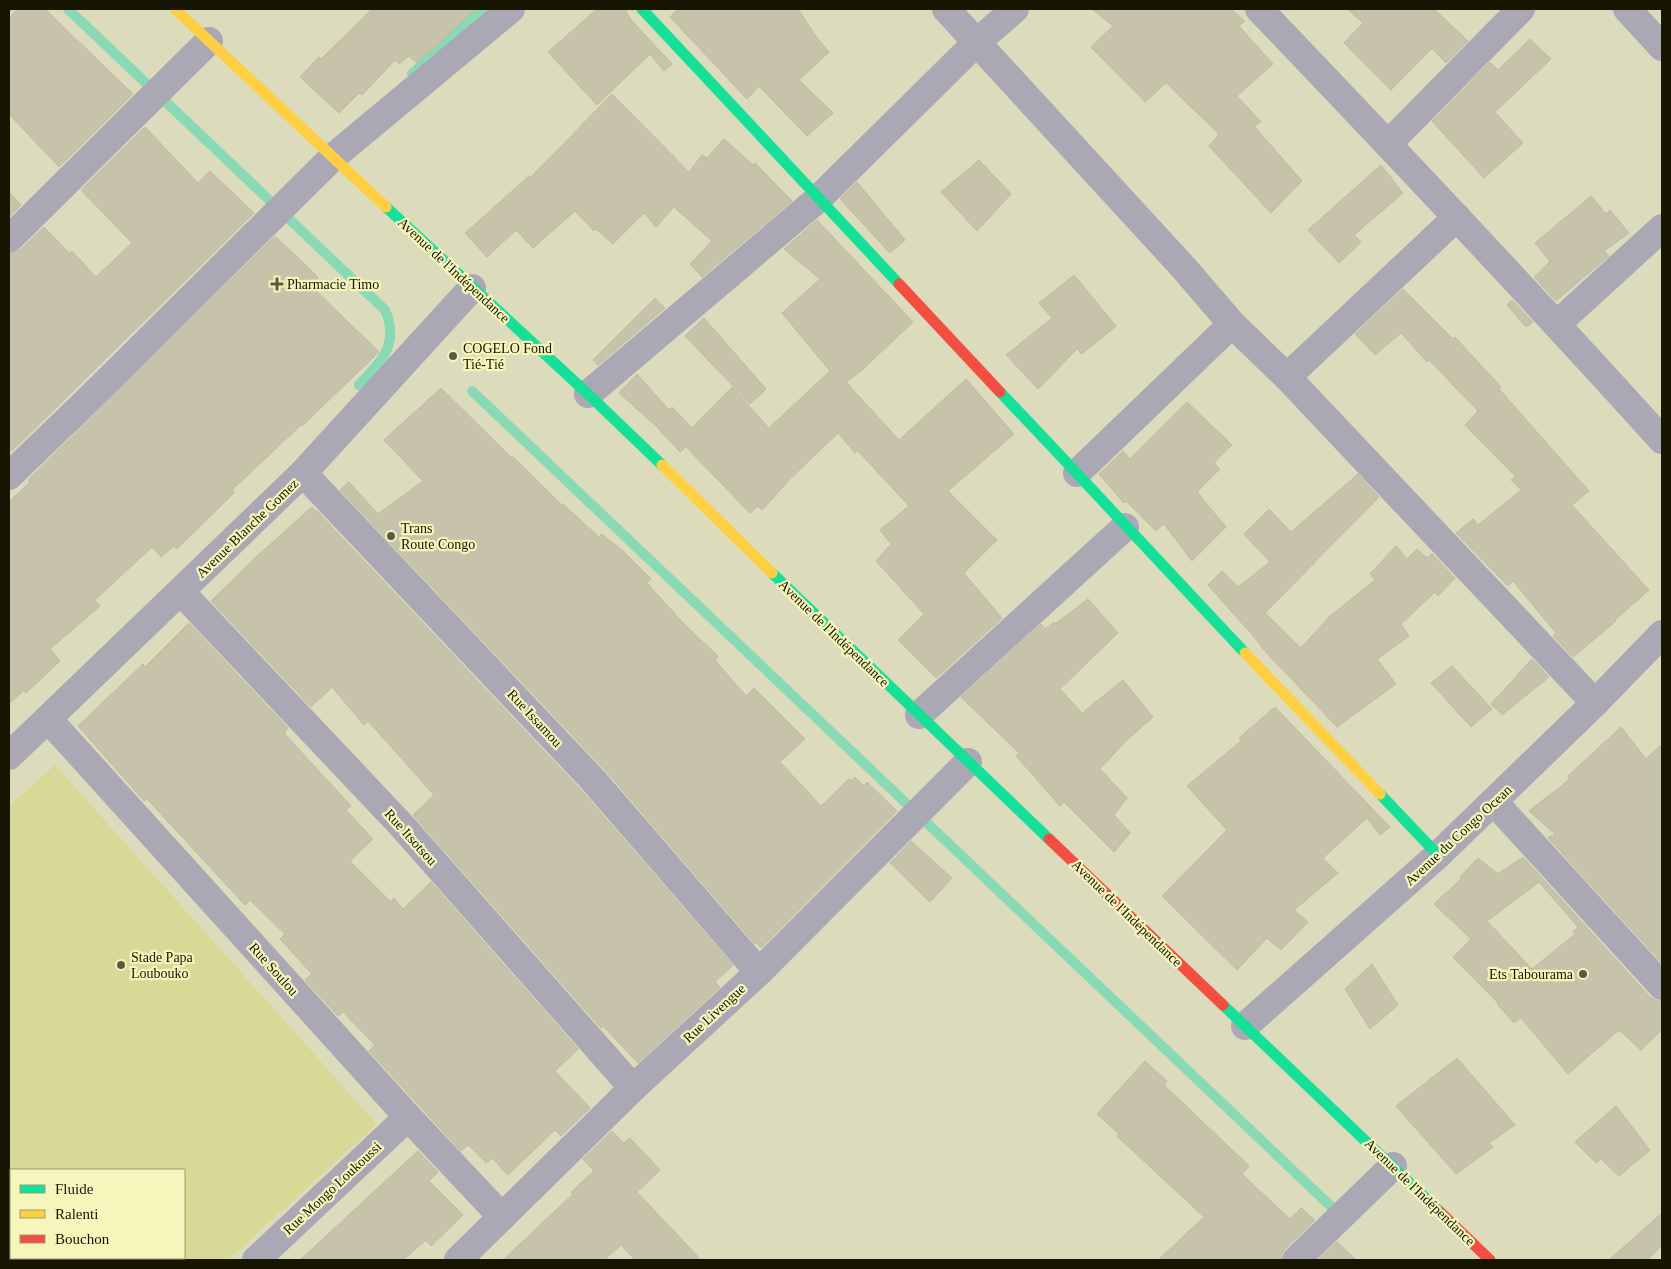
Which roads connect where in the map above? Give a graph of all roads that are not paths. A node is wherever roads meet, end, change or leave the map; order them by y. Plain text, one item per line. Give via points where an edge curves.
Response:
1 (175, 9) edge
2 (511, 9) edge
3 (642, 9) edge
4 (946, 9) edge
5 (1015, 9) edge
6 (1259, 9) edge
7 (1521, 9) edge
8 (1627, 9) edge
9 (209, 41) junction
10 (977, 42) junction
11 (1662, 47) edge
12 (1388, 144) junction
13 (333, 156) junction
14 (818, 199) junction
15 (1457, 217) junction
16 (1662, 228) edge
17 (9, 239) edge
18 (472, 288) junction
19 (1232, 324) junction
20 (1557, 324) junction
21 (1287, 377) junction
22 (588, 394) junction
23 (1662, 440) edge
24 (303, 473) junction
25 (1077, 473) junction
26 (9, 476) edge
27 (1125, 527) junction
28 (181, 592) junction
29 (1662, 634) edge
30 (1595, 703) junction
31 (919, 715) junction
32 (48, 719) junction
33 (9, 756) edge
34 (968, 762) junction
35 (1494, 802) junction
36 (1438, 855) junction
37 (758, 972) junction
38 (1662, 986) edge
39 (1245, 1026) junction
40 (633, 1088) junction
41 (408, 1116) junction
42 (1393, 1166) junction
43 (502, 1217) junction
44 (256, 1260) edge
45 (458, 1260) edge
46 (1296, 1260) edge
47 (1490, 1260) edge

1 - 9 street, Avenue de l'Indépendance
2 - 13 street
3 - 14 street
4 - 10 street
5 - 10 street
6 - 12 street
7 - 12 street
8 - 11 street
9 - 13 street, Avenue de l'Indépendance
9 - 17 street
10 - 14 street
10 - 19 street
12 - 15 street
13 - 18 street, Avenue de l'Indépendance
13 - 26 street
14 - 22 street
14 - 25 street
15 - 20 street
15 - 21 street
16 - 20 street
18 - 22 street, Avenue de l'Indépendance
18 - 24 street, Avenue Blanche Gomez
19 - 21 street
19 - 25 street
20 - 23 street
21 - 30 street
22 - 31 street, Avenue de l'Indépendance
24 - 28 street, Avenue Blanche Gomez
24 - 37 street, Rue Issamou via 586,773
25 - 27 street
27 - 31 street
27 - 36 street
28 - 32 street, Avenue Blanche Gomez
28 - 40 street, Rue Itsotsou via 403,827
29 - 30 street, Avenue du Congo Ocean
30 - 35 street, Avenue du Congo Ocean
31 - 34 street, Avenue de l'Indépendance
32 - 33 street, Avenue Blanche Gomez
32 - 41 street, Rue Soulou
34 - 37 street, Rue Livengue
34 - 39 street, Avenue de l'Indépendance
35 - 36 street, Avenue du Congo Ocean
35 - 38 street
36 - 39 street, Avenue du Congo Ocean
37 - 40 street, Rue Livengue
39 - 42 street, Avenue de l'Indépendance
40 - 43 street, Rue Livengue
41 - 43 street, Rue Soulou
41 - 44 street, Rue Mongo Loukoussi
42 - 46 street
42 - 47 street, Avenue de l'Indépendance
43 - 45 street, Rue Livengue

